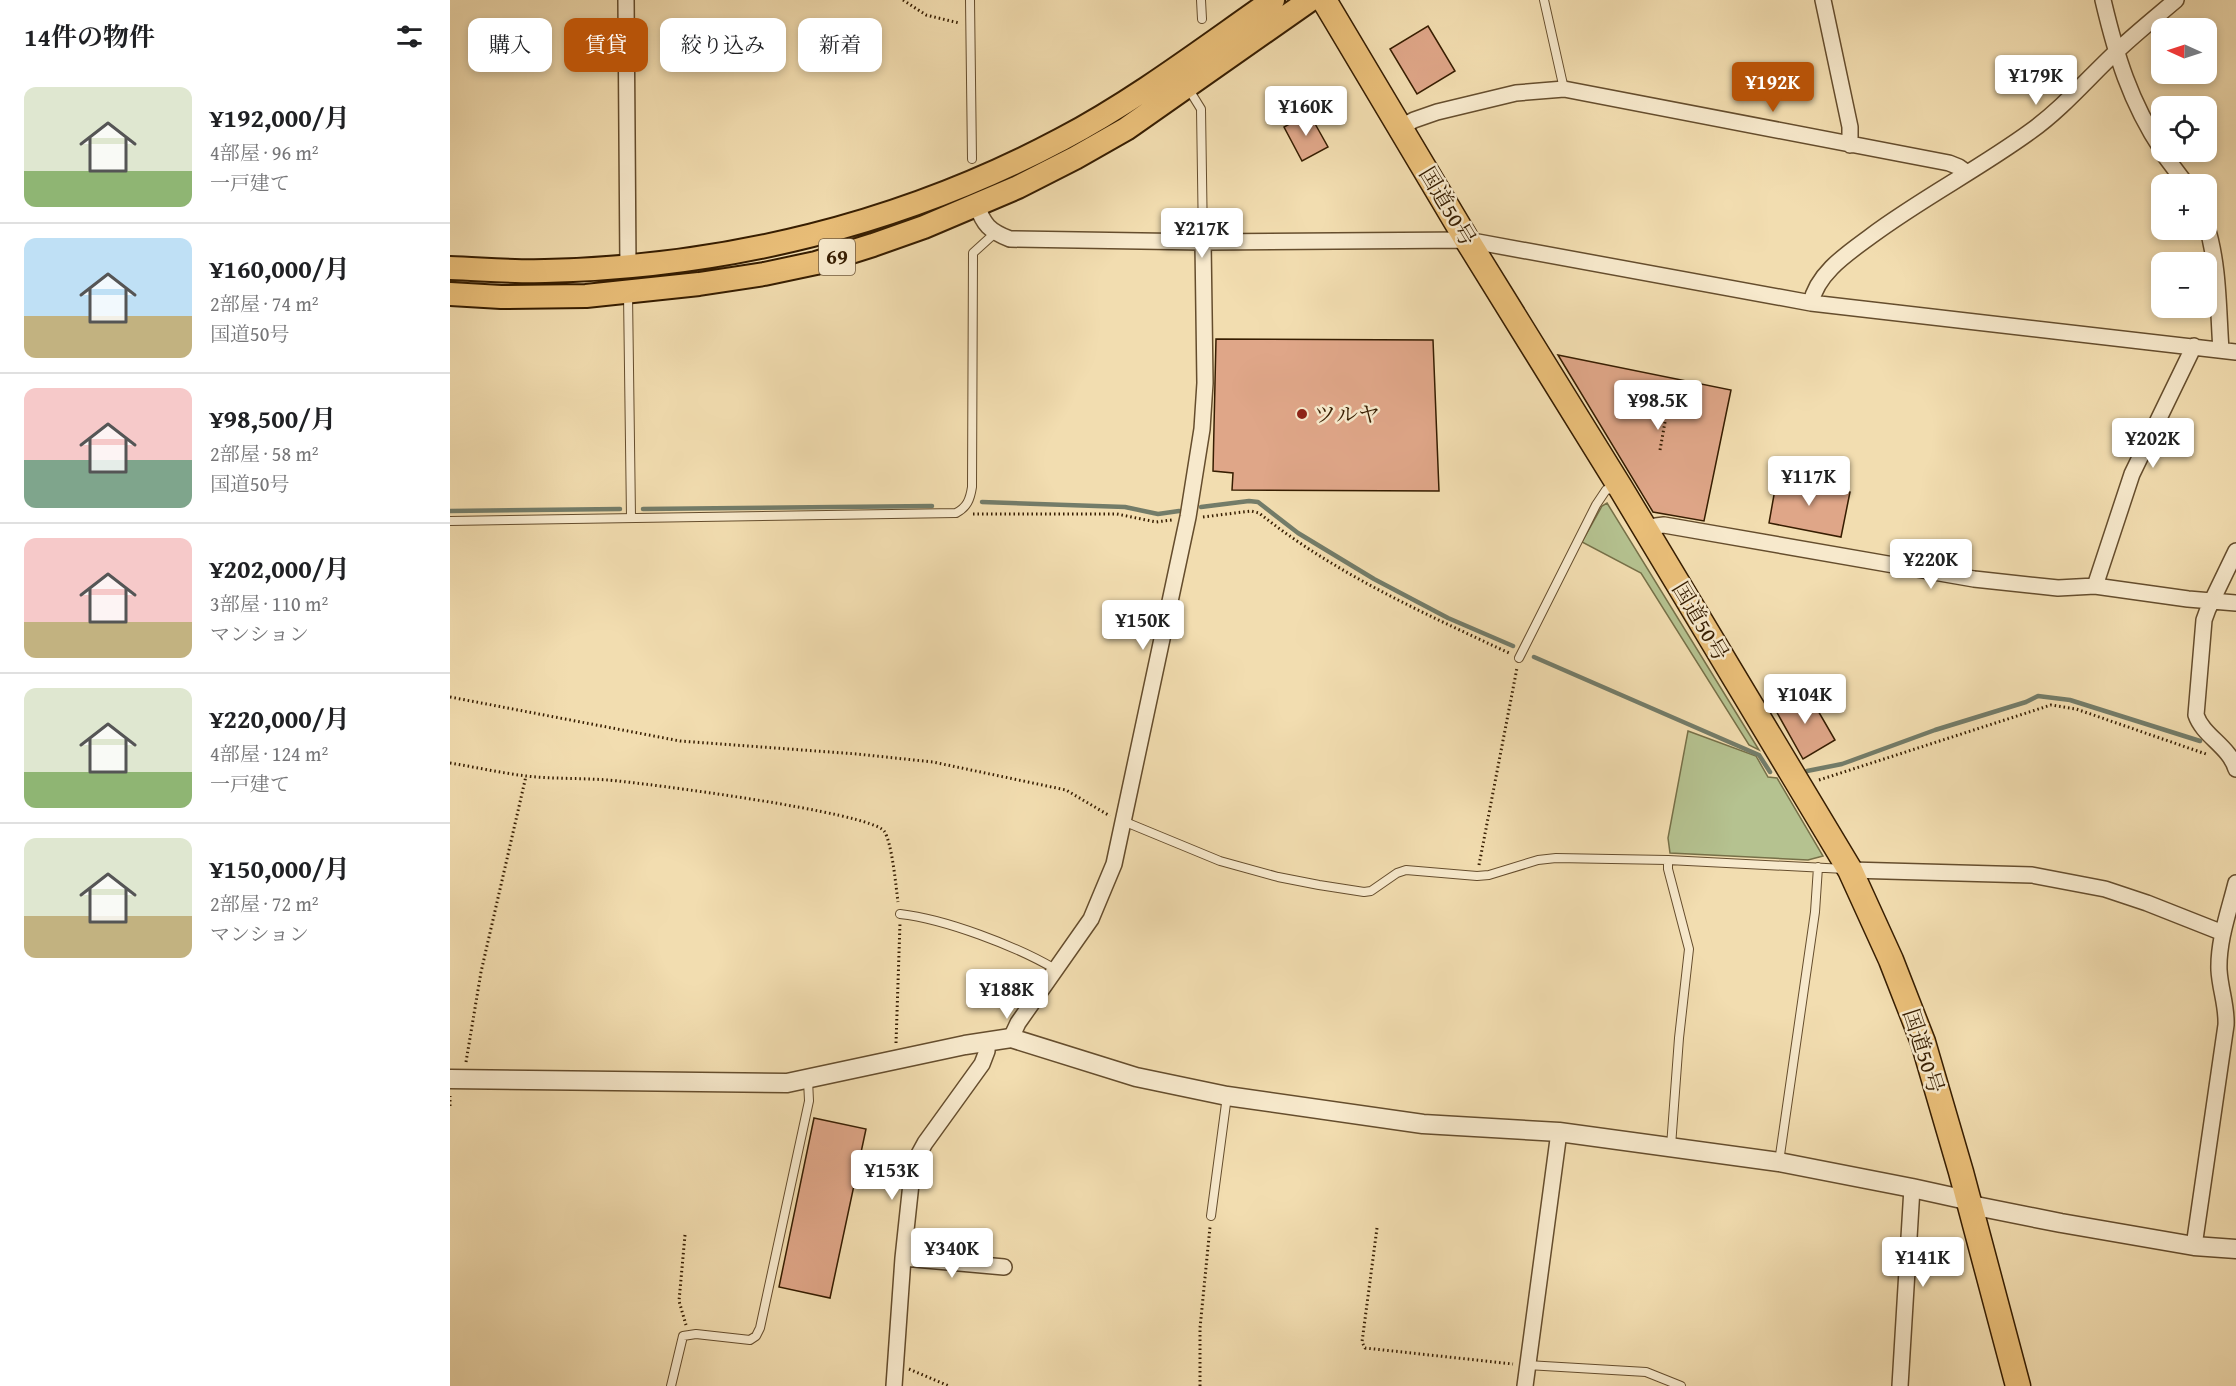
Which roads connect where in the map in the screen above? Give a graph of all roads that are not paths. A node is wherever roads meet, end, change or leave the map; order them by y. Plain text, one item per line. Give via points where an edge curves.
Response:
1 (627, 0) edge
2 (970, 0) edge
3 (1202, 0) edge
4 (1273, 0) edge
5 (1310, 0) edge
6 (1324, 0) edge
7 (1544, 0) edge
8 (1823, 0) edge
9 (2103, 0) edge
10 (2176, 0) edge
11 (1202, 19) dead end
12 (2115, 52) junction
13 (1188, 87) junction
14 (1564, 89) junction
15 (1401, 127) junction
16 (2151, 132) edge
17 (1850, 145) junction
18 (972, 159) dead end
19 (1966, 172) junction
20 (976, 204) junction
21 (995, 233) junction
22 (1467, 240) junction
23 (2211, 240) edge
24 (1203, 242) junction
25 (628, 267) junction
26 (450, 268) edge
27 (628, 292) junction
28 (450, 294) edge
29 (1811, 303) junction
30 (2194, 346) junction
31 (2229, 351) edge
32 (1620, 487) junction
33 (631, 517) junction
34 (450, 521) edge
35 (1647, 531) junction
36 (2236, 551) edge
37 (2095, 586) junction
38 (2211, 601) junction
39 (2236, 603) edge
40 (1519, 658) road end
41 (2236, 769) edge
42 (1123, 821) junction
43 (1668, 860) junction
44 (1818, 867) junction
45 (1850, 870) junction
46 (2236, 883) edge
47 (2233, 905) edge
48 (900, 914) road end
49 (2223, 933) junction
50 (1055, 969) junction
51 (1011, 1038) junction
52 (987, 1041) junction
53 (458, 1079) edge
54 (808, 1080) junction
55 (1227, 1096) junction
56 (1559, 1132) junction
57 (1671, 1146) junction
58 (1779, 1161) junction
59 (1912, 1188) junction
60 (1968, 1202) junction
61 (1211, 1216) road end
62 (2193, 1246) junction
63 (2236, 1249) edge
64 (903, 1258) junction
65 (1004, 1267) dead end
66 (1527, 1365) junction
67 (671, 1386) edge
68 (894, 1386) edge
69 (1525, 1386) edge
70 (1681, 1386) edge
71 (1900, 1386) edge
72 (2018, 1386) edge

1 - 25 street
2 - 18 lane
3 - 11 lane
4 - 25 main road, 69 via 1145,90 1062,139 971,183 899,211 753,250
5 - 13 main road, 69
6 - 15 highway, 国道50号
7 - 14 lane
8 - 17 street via 1850,127
9 - 12 street
10 - 12 street
12 - 16 street via 2136,107
12 - 19 street via 2055,112
13 - 20 main road, 69 via 1075,158
13 - 24 lane via 1201,110
14 - 15 street via 1516,93 1437,112
14 - 17 street
15 - 22 highway, 国道50号
17 - 19 street via 1949,163
19 - 29 street via 1841,260 1822,278
20 - 21 street via 986,226
20 - 27 main road, 69 via 924,227 816,263
21 - 24 street via 1010,239
21 - 33 lane via 973,253 972,487 965,508 956,513
22 - 24 street
22 - 29 street
22 - 32 highway, 国道50号
23 - 31 street
24 - 42 street via 1202,429 1188,517
25 - 26 main road, 69 via 543,272
27 - 28 main road, 69 via 501,297
27 - 33 lane
29 - 30 street
30 - 31 street
30 - 37 street via 2132,474
32 - 35 highway, 国道50号
32 - 40 lane via 1606,490 1596,505
33 - 34 lane
35 - 37 street via 1664,525 1974,579 2058,588
35 - 45 highway, 国道50号
36 - 38 street
37 - 38 street
38 - 39 street
38 - 41 street via 2202,630 2196,715
42 - 43 lane via 1220,861 1364,892 1406,870 1477,876 1556,858
42 - 50 street via 1114,864 1091,919
43 - 44 lane
43 - 57 lane via 1689,949
44 - 45 lane
44 - 58 lane
45 - 49 street via 2032,875 2105,889
45 - 60 highway, 国道50号 via 1908,999
46 - 47 street
47 - 49 street
48 - 50 lane via 966,930
49 - 62 street via 2219,967 2226,1025
50 - 51 street
51 - 52 street
51 - 55 street via 1136,1077
52 - 54 street
52 - 64 street via 982,1064 913,1165
53 - 54 street via 787,1083
54 - 67 lane via 809,1101 760,1328 750,1340 683,1336
55 - 56 street via 1423,1124
55 - 61 lane
56 - 57 street
56 - 66 street
57 - 58 street
58 - 59 street
59 - 60 street
59 - 71 street
60 - 62 street
60 - 72 highway, 国道50号
62 - 63 street
64 - 65 street
64 - 68 street
66 - 69 street
66 - 70 lane via 1646,1372

